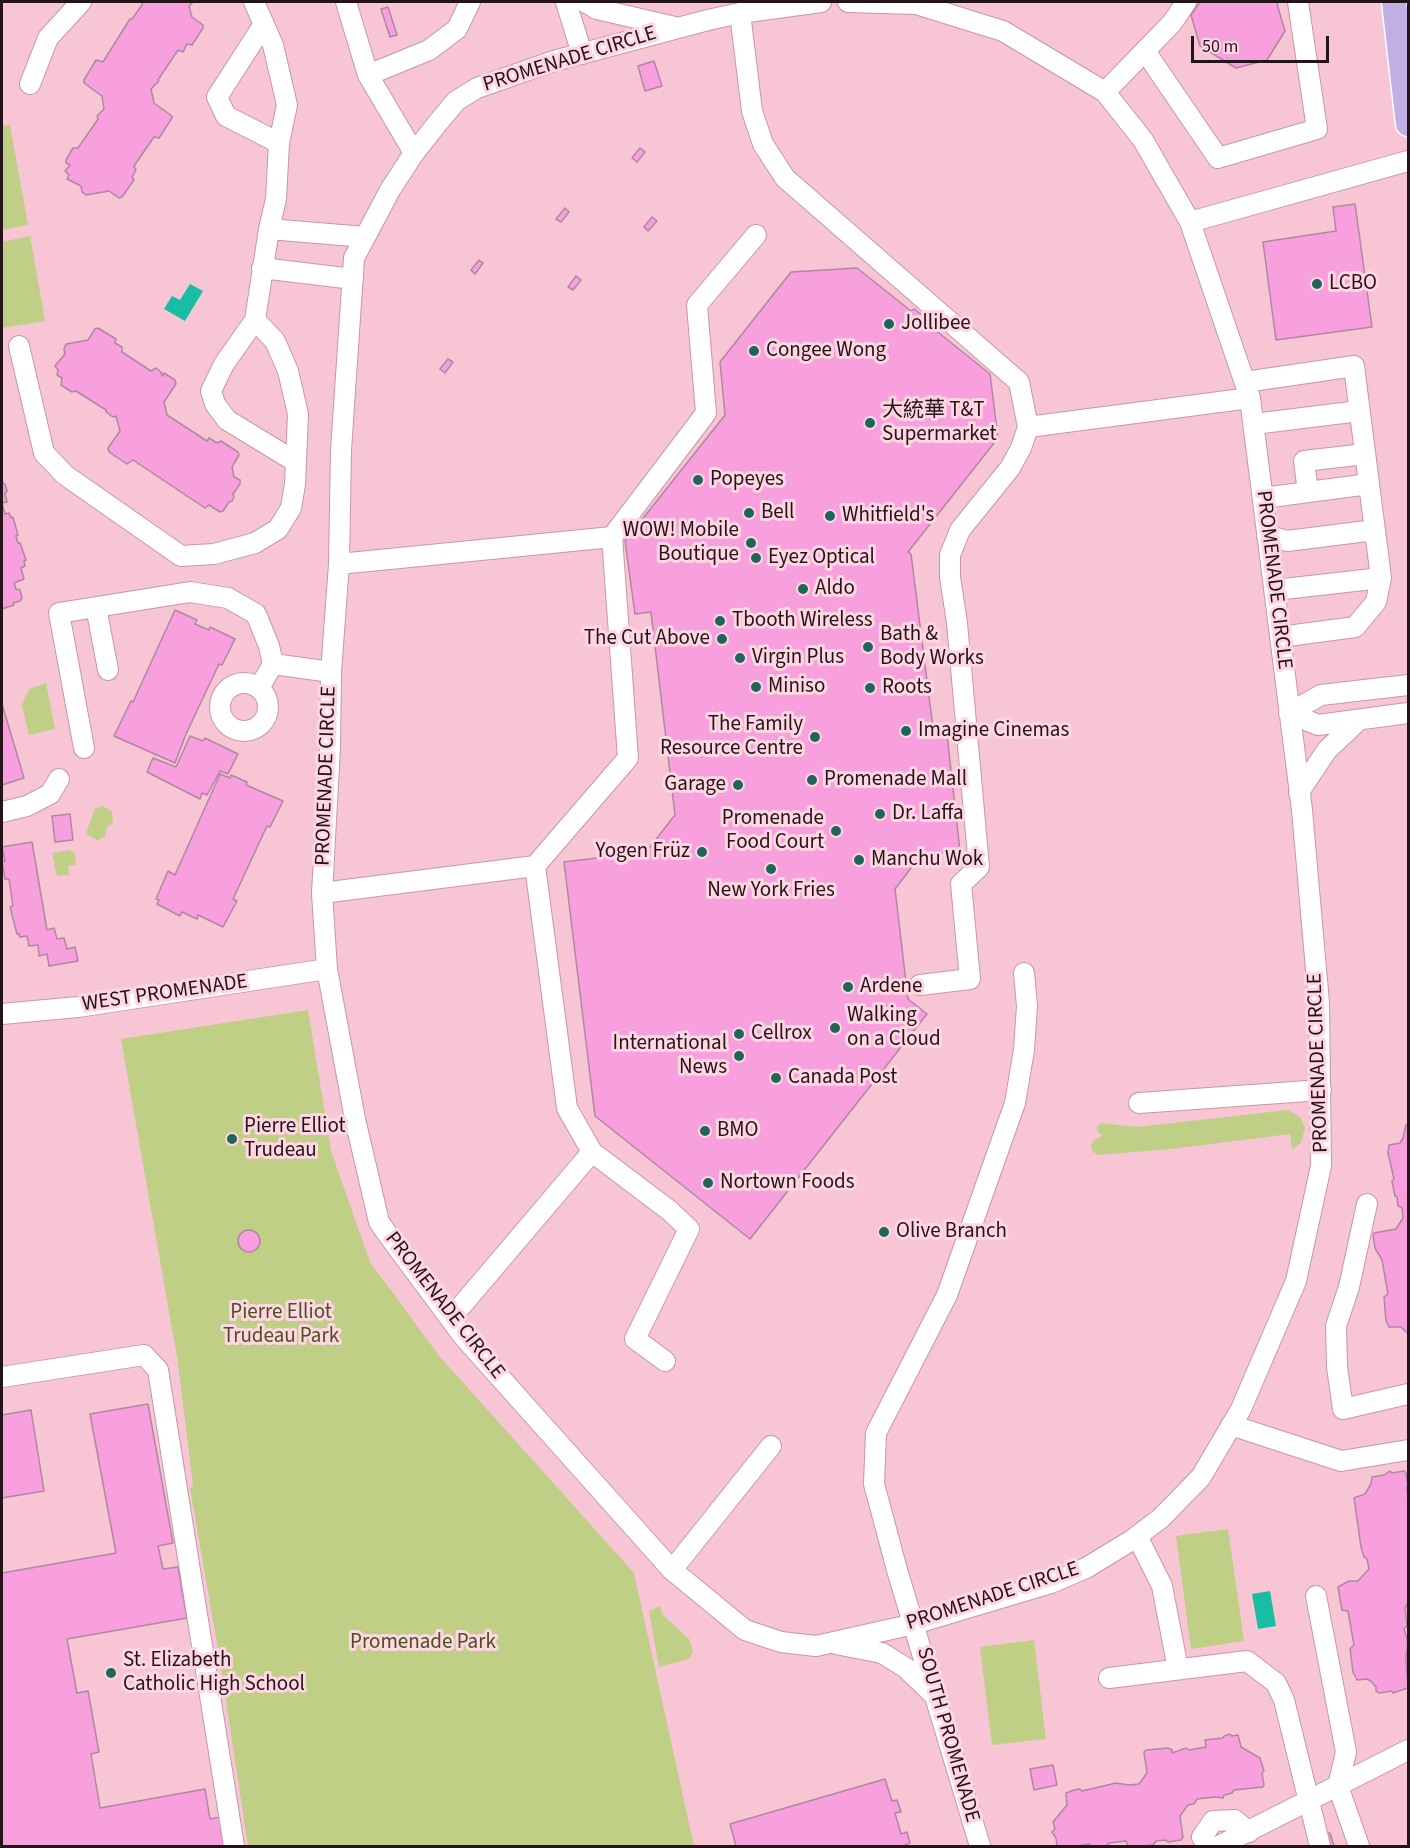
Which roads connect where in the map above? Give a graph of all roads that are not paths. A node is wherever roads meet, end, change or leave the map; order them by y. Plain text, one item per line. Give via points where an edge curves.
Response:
1 (81, 2) edge
2 (255, 2) edge
3 (346, 2) edge
4 (470, 2) edge
5 (566, 2) edge
6 (585, 2) edge
7 (821, 2) edge
8 (848, 2) edge
9 (1186, 2) edge
10 (1298, 2) edge
11 (916, 3) edge
12 (1399, 5) edge
13 (740, 13) junction
14 (264, 24) junction
15 (678, 27) junction
16 (1145, 51) junction
17 (582, 54) junction
18 (368, 75) junction
19 (30, 84) dead end
20 (1105, 92) junction
21 (1408, 124) edge
22 (279, 143) junction
23 (414, 153) junction
24 (1408, 161) edge
25 (1190, 222) junction
26 (269, 229) junction
27 (756, 236) dead end
28 (365, 237) junction
29 (262, 268) junction
30 (352, 279) junction
31 (255, 320) junction
32 (19, 346) dead end
33 (1247, 390) junction
34 (1359, 411) junction
35 (1254, 424) junction
36 (1028, 427) junction
37 (1365, 454) junction
38 (296, 462) junction
39 (1369, 484) junction
40 (1308, 492) junction
41 (1263, 498) junction
42 (1375, 530) junction
43 (1267, 535) junction
44 (612, 537) junction
45 (339, 564) junction
46 (1381, 578) junction
47 (1275, 591) junction
48 (96, 607) junction
49 (1280, 637) junction
50 (273, 664) junction
51 (108, 670) dead end
52 (331, 672) junction
53 (1408, 685) edge
54 (259, 688) dead end
55 (1289, 713) junction
56 (1408, 713) edge
57 (1359, 720) junction
58 (84, 748) dead end
59 (59, 779) dead end
60 (1299, 792) junction
61 (2, 812) edge
62 (536, 866) junction
63 (322, 893) junction
64 (327, 969) junction
65 (1024, 973) dead end
66 (920, 985) dead end
67 (2, 1014) edge
68 (1321, 1090) junction
69 (1139, 1103) dead end
70 (592, 1152) junction
71 (1367, 1204) dead end
72 (451, 1318) junction
73 (665, 1361) dead end
74 (2, 1377) edge
75 (1408, 1394) edge
76 (1231, 1425) junction
77 (771, 1446) dead end
78 (1408, 1450) edge
79 (1137, 1536) junction
80 (672, 1570) junction
81 (1316, 1596) dead end
82 (914, 1624) junction
83 (828, 1643) junction
84 (1178, 1669) junction
85 (1110, 1678) dead end
86 (935, 1696) junction
87 (1408, 1750) edge
88 (1338, 1786) junction
89 (1307, 1802) junction
90 (1249, 1832) junction
91 (234, 1846) edge
92 (980, 1846) edge
93 (1208, 1846) edge
94 (1220, 1846) edge
95 (1320, 1846) edge
96 (1359, 1846) edge

1 - 19 street via 48,38
2 - 14 street
3 - 18 street
4 - 18 street via 457,29 429,50
5 - 17 street
6 - 15 street via 597,9
7 - 13 street, PROMENADE CIRCLE
8 - 11 street, PROMENADE CIRCLE
9 - 16 street
10 - 16 street via 1317,129 1218,158
11 - 20 street, PROMENADE CIRCLE via 1003,31
12 - 21 main road
13 - 15 street, PROMENADE CIRCLE
13 - 36 street via 752,111 763,144 785,178 1019,382
14 - 22 street via 287,105
14 - 22 street via 218,96 225,116
15 - 17 street, PROMENADE CIRCLE
16 - 20 street
17 - 23 street, PROMENADE CIRCLE via 477,88 456,101
18 - 23 street
20 - 25 street, PROMENADE CIRCLE via 1143,140
22 - 26 street via 276,198
23 - 28 street, PROMENADE CIRCLE
24 - 25 street
25 - 33 street, PROMENADE CIRCLE
26 - 28 street
26 - 29 street
27 - 44 street via 697,304 706,413
28 - 30 street, PROMENADE CIRCLE via 354,258
29 - 30 street
29 - 31 street
30 - 45 street, PROMENADE CIRCLE via 341,450
31 - 38 street via 275,341 288,371 298,414
31 - 38 street via 224,364 211,391 227,420
32 - 38 street via 44,453 65,475 181,556 214,554 255,543 278,530 291,508
33 - 34 street via 1354,366
33 - 35 street, PROMENADE CIRCLE
33 - 36 street
34 - 35 street
34 - 37 street
35 - 41 street, PROMENADE CIRCLE
36 - 66 street via 1010,468 960,530 950,555 979,867 961,884 970,979
37 - 39 street
37 - 40 street via 1304,461
39 - 40 street
39 - 42 street
40 - 41 street
41 - 43 street, PROMENADE CIRCLE
42 - 43 street via 1287,541
42 - 46 street
43 - 47 street, PROMENADE CIRCLE
44 - 45 street
44 - 62 street via 628,758
45 - 52 street, PROMENADE CIRCLE
46 - 47 street
46 - 49 street via 1376,602 1355,627
47 - 49 street, PROMENADE CIRCLE
48 - 50 street via 190,592 228,598 256,614
48 - 51 street
48 - 58 street via 59,613
49 - 55 street, PROMENADE CIRCLE
50 - 52 street
50 - 54 street
52 - 63 street, PROMENADE CIRCLE
53 - 55 street via 1321,695
55 - 57 street via 1318,725
55 - 60 street, PROMENADE CIRCLE
56 - 57 street
57 - 60 street via 1327,750
59 - 61 street via 50,794 27,806
60 - 68 street, PROMENADE CIRCLE via 1319,1003
62 - 63 street
62 - 70 street via 567,1108
63 - 64 street, PROMENADE CIRCLE
64 - 67 street, WEST PROMENADE via 78,1007
64 - 72 street, PROMENADE CIRCLE via 379,1222
65 - 82 street, SOUTH PROMENADE via 1024,1050 1015,1103 947,1295 876,1433 874,1484
68 - 69 street
68 - 76 street, PROMENADE CIRCLE via 1322,1166 1296,1281
70 - 72 street
70 - 73 street via 689,1229 636,1339
71 - 75 street via 1336,1326 1343,1409
72 - 80 street, PROMENADE CIRCLE
74 - 91 street via 144,1355 158,1370
76 - 78 street via 1341,1461
76 - 79 street, PROMENADE CIRCLE via 1201,1477 1161,1518
77 - 80 street
79 - 82 street, PROMENADE CIRCLE via 1086,1568 1051,1583
79 - 84 street via 1162,1586
80 - 83 street, PROMENADE CIRCLE via 745,1630 781,1642 816,1646
81 - 88 street via 1347,1752
82 - 83 street, PROMENADE CIRCLE
82 - 86 street, SOUTH PROMENADE
83 - 86 street, PROMENADE CIRCLE via 882,1653 906,1668
84 - 85 street
84 - 89 street via 1247,1661 1275,1683 1284,1700
86 - 92 street, SOUTH PROMENADE
87 - 88 street
88 - 89 street
88 - 96 street
89 - 90 street
89 - 95 street
90 - 93 street via 1235,1820 1213,1821 1202,1837
90 - 94 street

